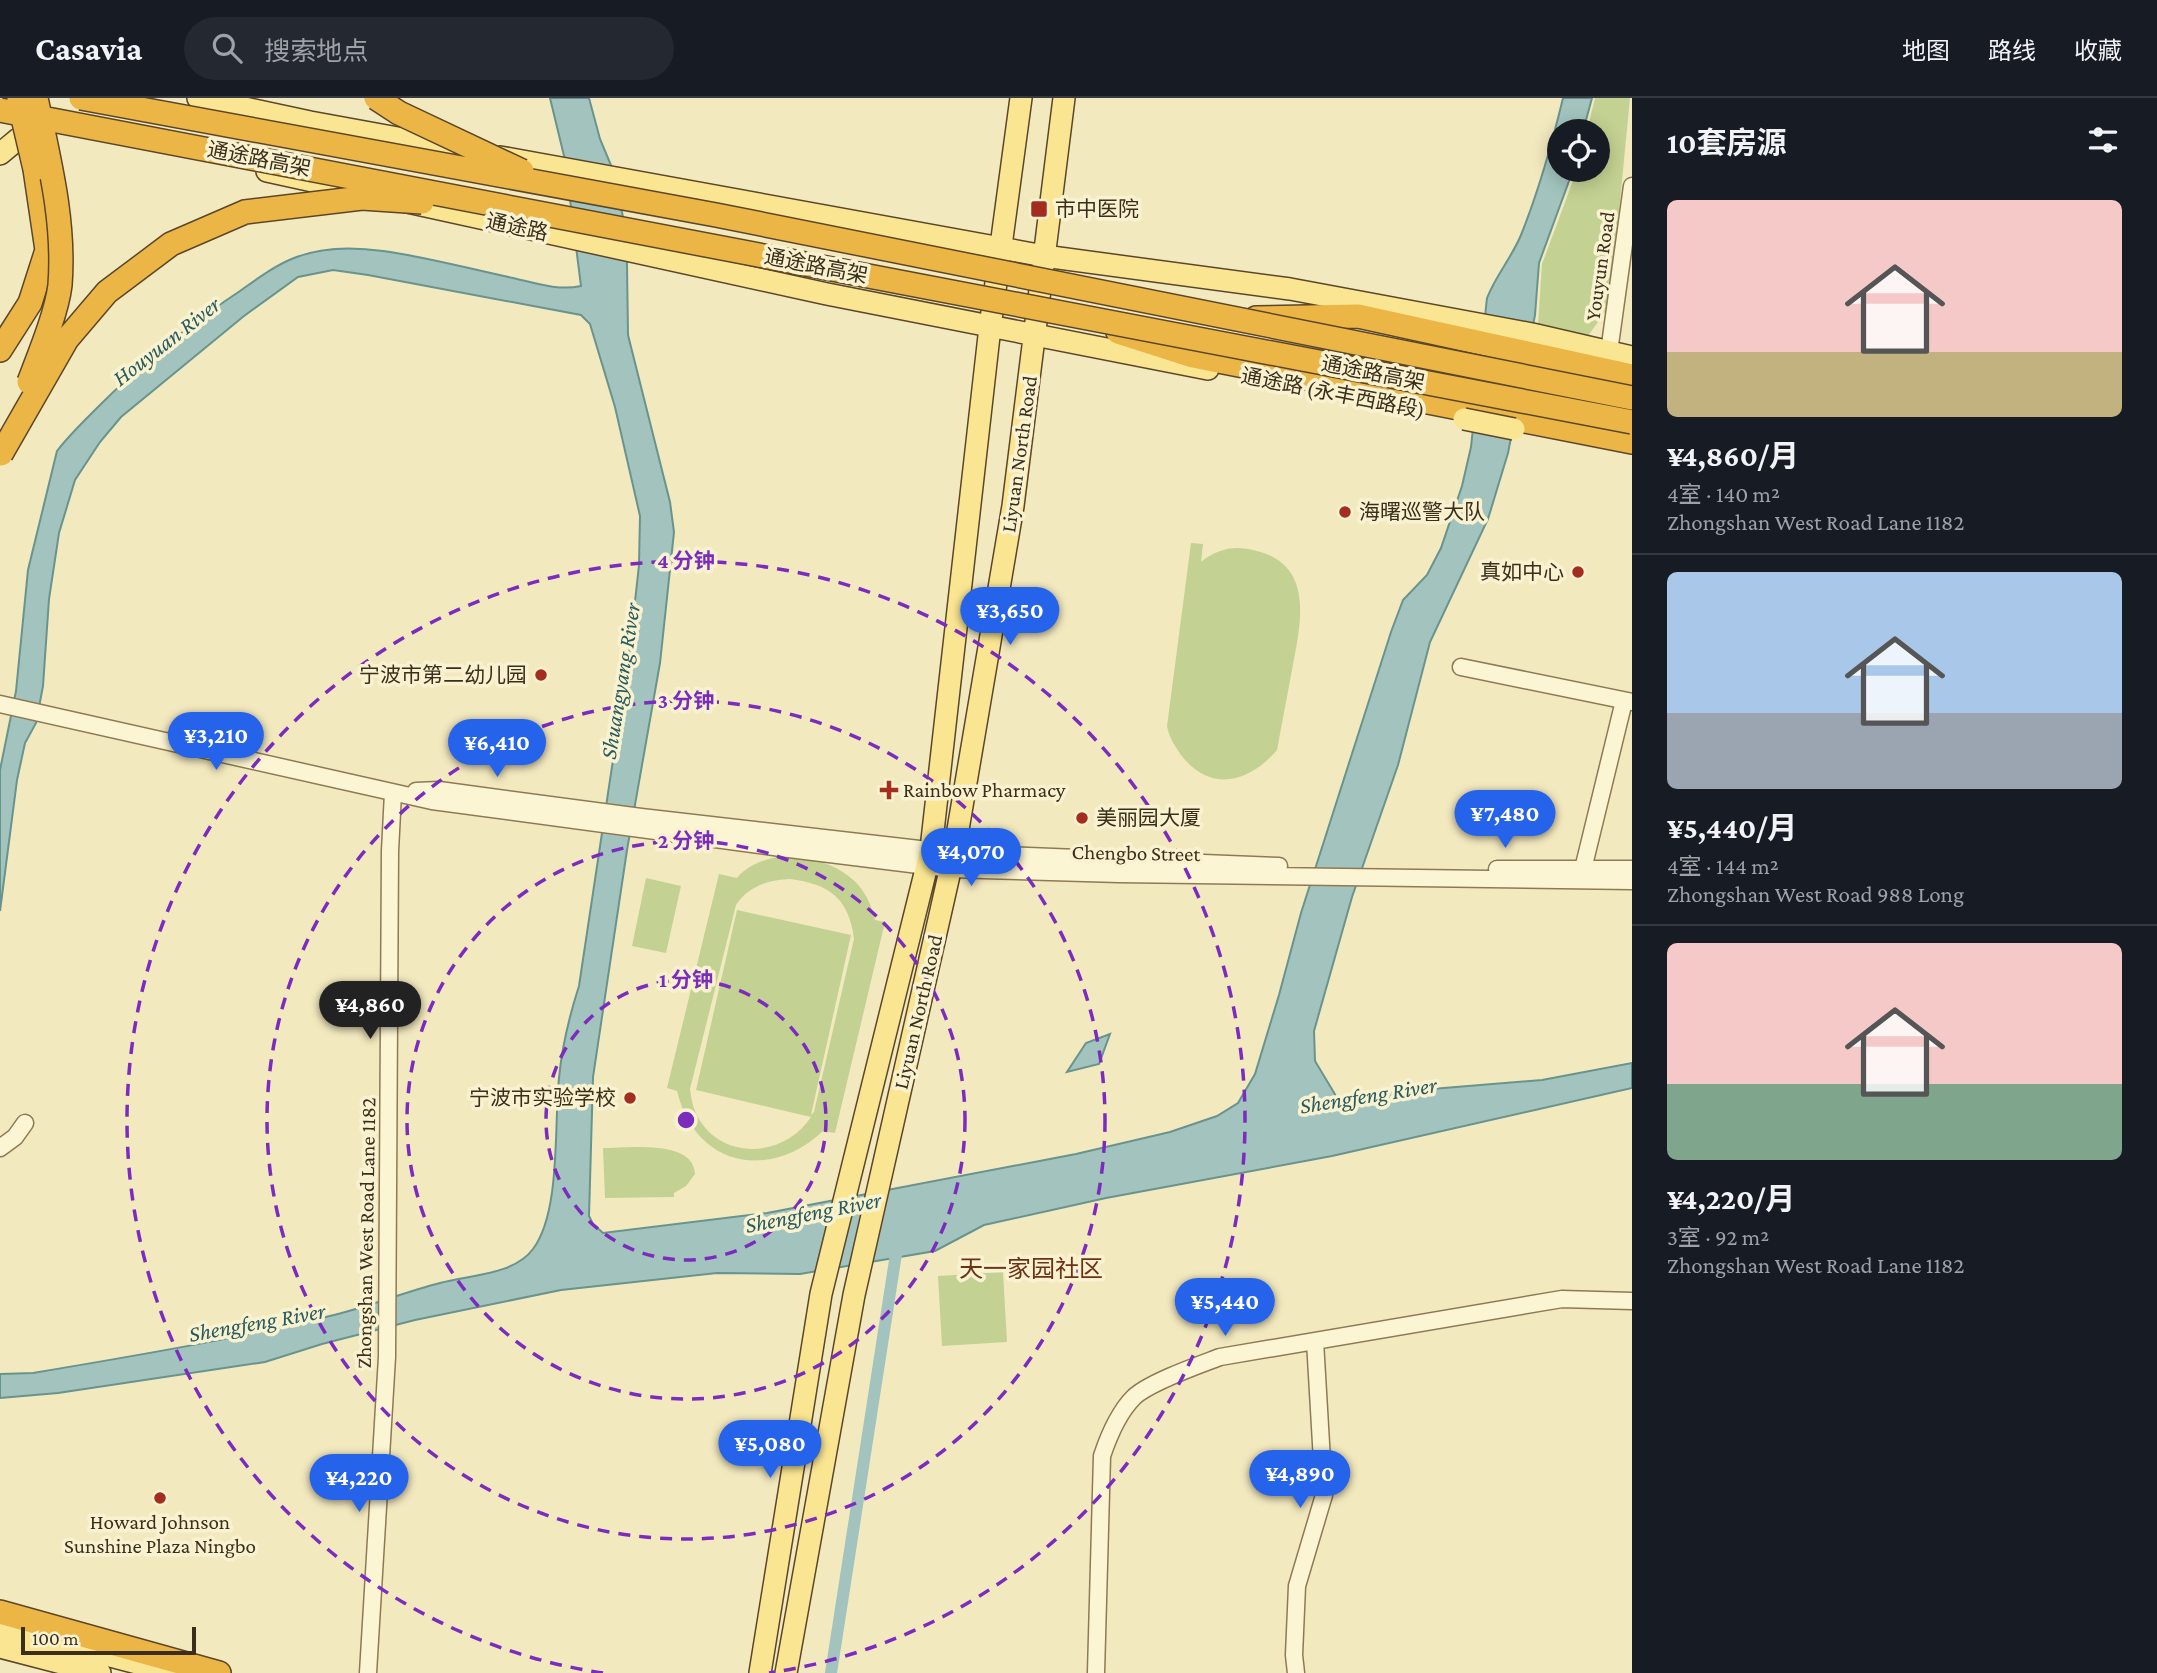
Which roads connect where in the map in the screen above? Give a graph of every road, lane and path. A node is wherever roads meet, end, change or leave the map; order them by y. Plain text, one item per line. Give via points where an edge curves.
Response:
1 (19, 98) edge
2 (36, 98) edge
3 (81, 98) edge
4 (198, 98) edge
5 (376, 98) edge
6 (1021, 98) edge
7 (1064, 98) edge
8 (392, 106) edge
9 (0, 110) edge
10 (0, 119) edge
11 (47, 129) junction
12 (0, 154) edge
13 (559, 177) junction
14 (1632, 186) edge
15 (471, 199) junction
16 (1000, 247) junction
17 (1044, 256) junction
18 (1240, 318) junction
19 (990, 327) junction
20 (1035, 335) junction
21 (0, 350) edge
22 (1609, 352) junction
23 (1632, 356) edge
24 (1632, 376) edge
25 (1632, 397) edge
26 (1630, 439) edge
27 (1, 456) edge
28 (1461, 667) dead end
29 (1628, 701) edge
30 (0, 704) edge
31 (393, 793) junction
32 (930, 858) junction
33 (953, 861) junction
34 (1583, 869) junction
35 (1632, 869) edge
36 (1377, 873) junction
37 (1632, 881) edge
38 (25, 1123) dead end
39 (0, 1148) edge
40 (1632, 1301) edge
41 (1315, 1341) junction
42 (0, 1612) edge
43 (0, 1628) edge
44 (0, 1647) edge
45 (100, 1673) edge
46 (175, 1673) edge
47 (219, 1673) edge
48 (368, 1673) edge
49 (760, 1673) edge
50 (786, 1673) edge
51 (1096, 1673) edge
52 (1296, 1673) edge

1 - 21 highway, bridge via 47,250 30,303
2 - 27 highway, bridge via 60,220 60,287
3 - 13 highway, 通途路高架, bridge
4 - 13 main road
5 - 8 highway, bridge
6 - 16 main road, Liyuan North Road
7 - 17 main road, Liyuan North Road
8 - 13 highway, bridge
9 - 15 highway, 通途路高架, bridge
10 - 11 main road, 通途路
11 - 12 main road via 18,139
11 - 19 main road, 通途路 via 242,166
13 - 16 main road via 616,178
13 - 18 highway, 通途路高架, bridge
14 - 22 street, Youyun Road
15 - 26 highway, 通途路高架, bridge via 1062,314
15 - 27 highway, bridge via 443,204 362,198 246,212 171,244 107,292 67,339
16 - 17 main road
16 - 19 main road, Liyuan North Road
17 - 20 main road, Liyuan North Road
17 - 22 main road via 1290,289
18 - 24 highway via 1358,316
18 - 25 highway, 通途路高架, bridge
19 - 20 main road, 通途路
19 - 32 main road, Liyuan North Road
20 - 26 main road, 通途路 (永丰西路段), bridge via 1514,429
20 - 33 main road, Liyuan North Road via 1013,506
22 - 23 main road
28 - 29 street
29 - 34 street
30 - 31 street, Chengbo Street
31 - 32 street, Chengbo Street
31 - 48 street, Zhongshan West Road Lane 1182 via 387,1357
32 - 33 street, Chengbo Street
32 - 49 main road, Liyuan North Road via 821,1294
33 - 36 street, Chengbo Street
33 - 50 main road, Liyuan North Road via 854,1295
34 - 35 street, Chengbo Street
34 - 36 street, Chengbo Street
36 - 37 street, Chengbo Street
38 - 39 street
40 - 41 street via 1562,1299
41 - 51 street via 1220,1357 1181,1372 1135,1396 1112,1428 1102,1456
41 - 52 street via 1324,1494 1297,1586
42 - 47 highway
43 - 46 main road
44 - 45 main road

